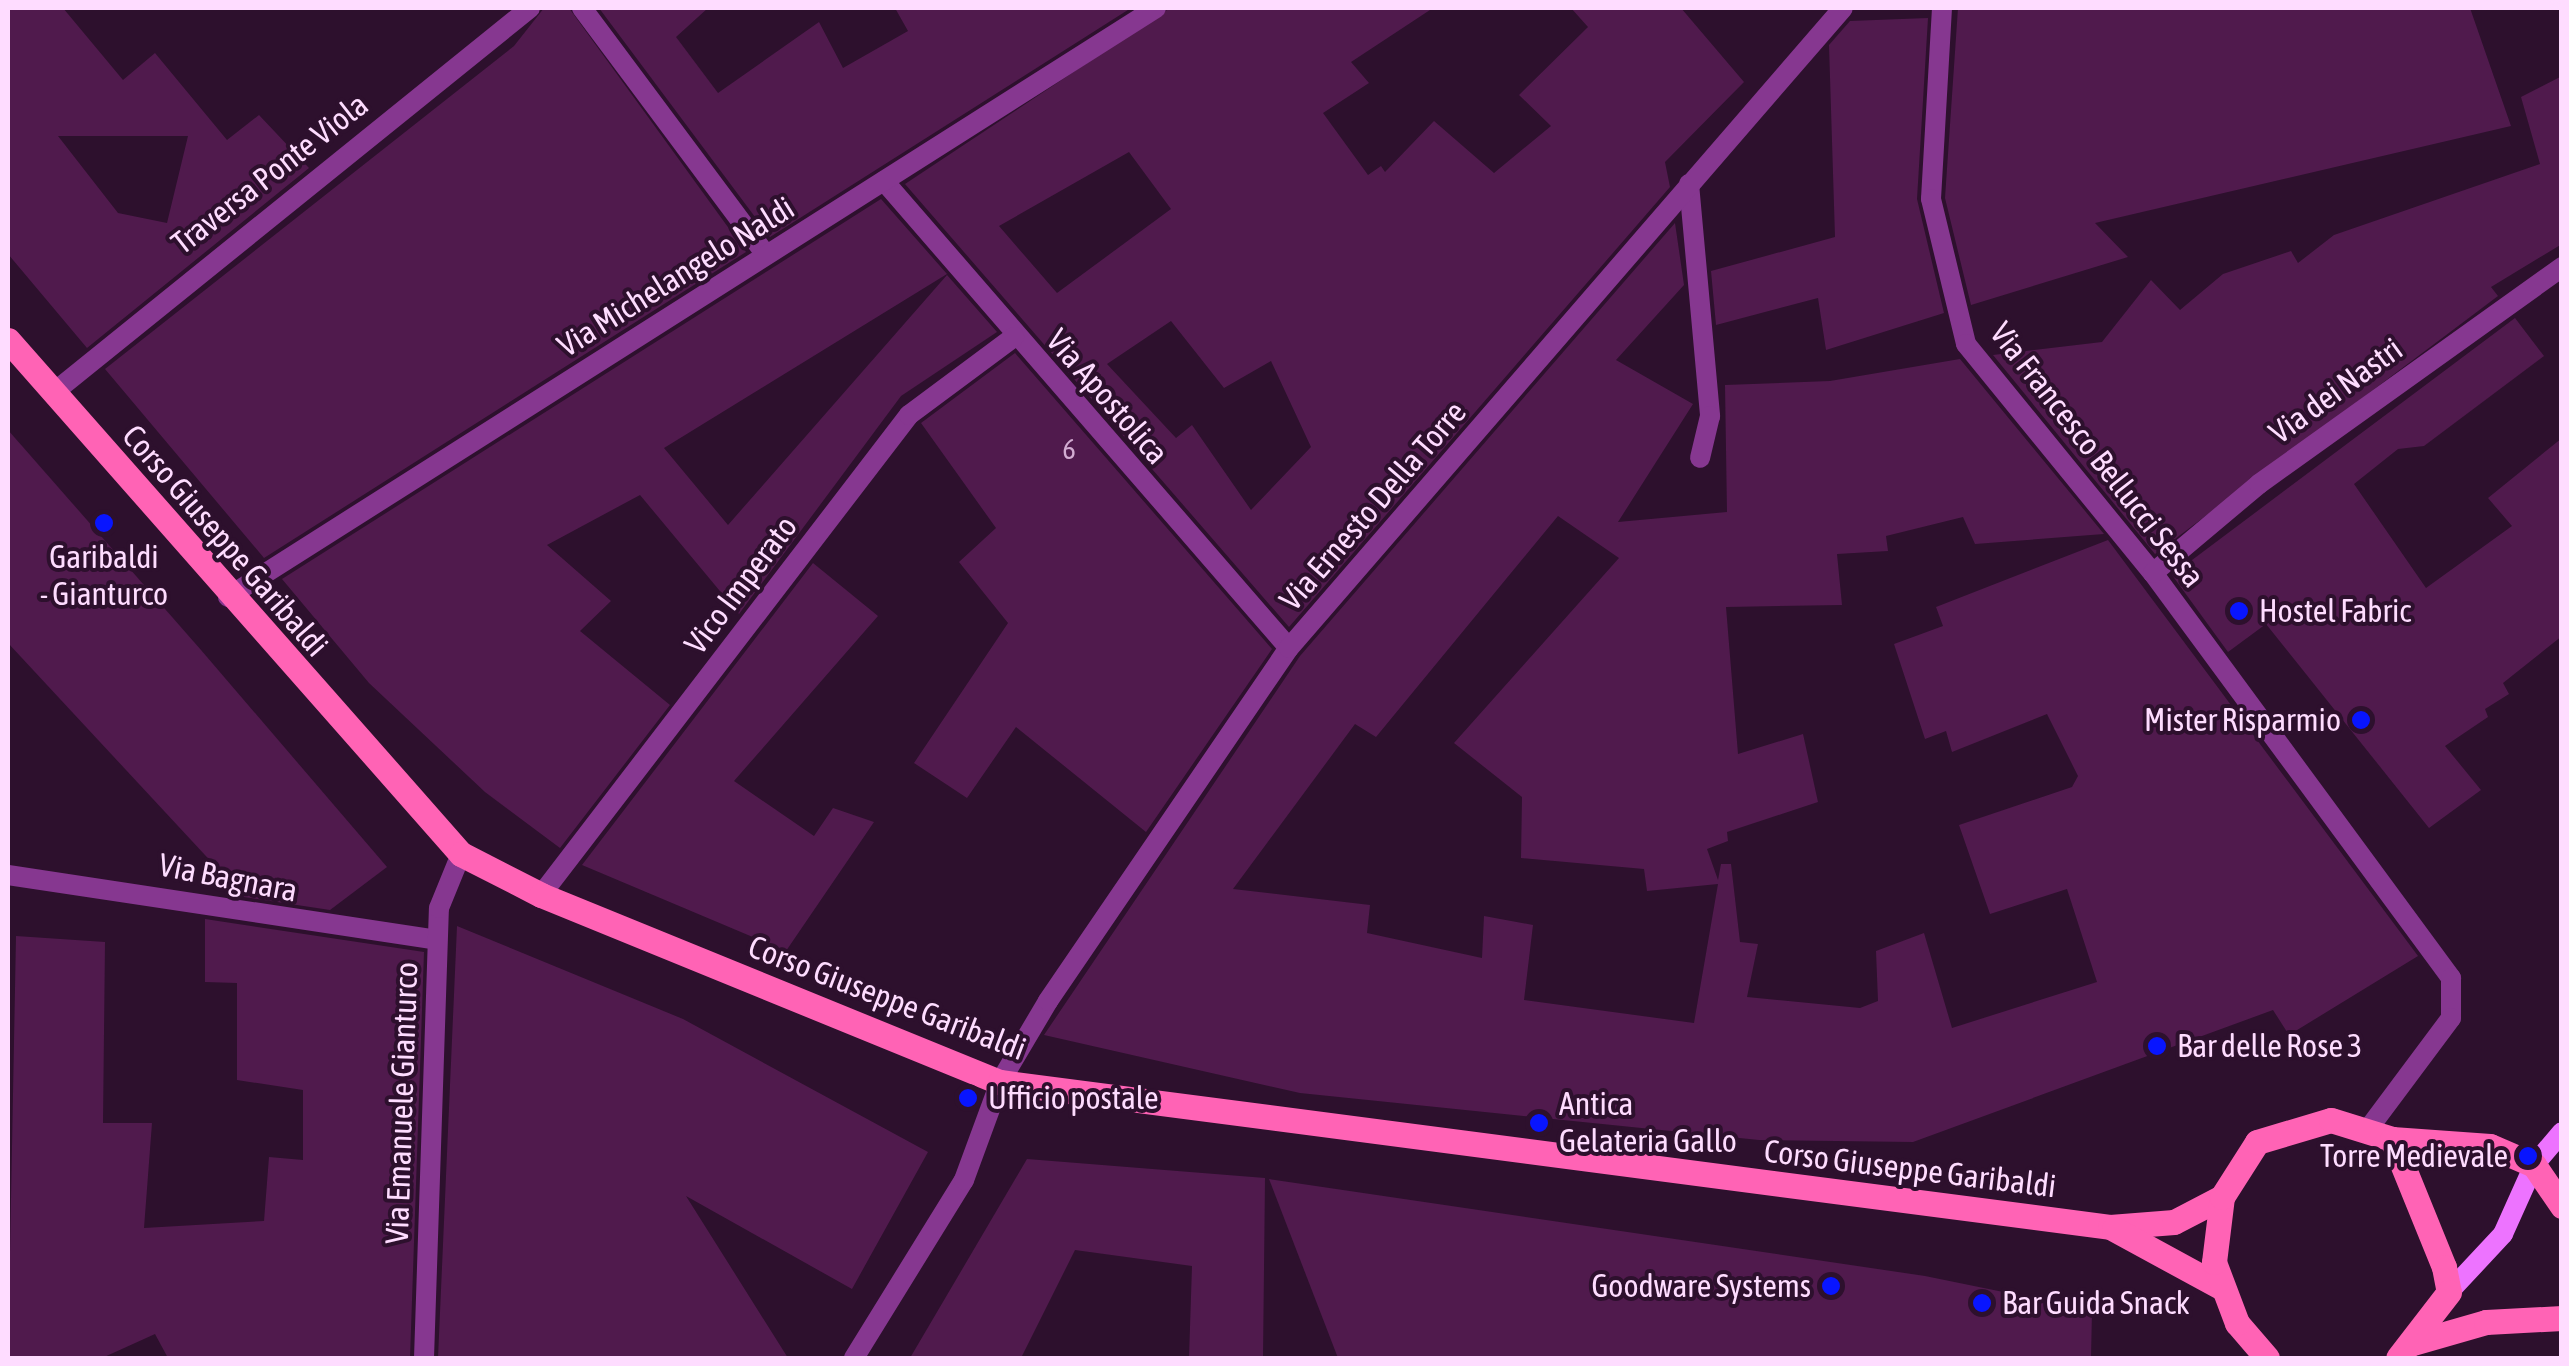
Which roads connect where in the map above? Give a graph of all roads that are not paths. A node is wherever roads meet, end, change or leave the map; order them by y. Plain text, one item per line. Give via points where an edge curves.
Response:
1 (530, 8) edge
2 (582, 8) edge
3 (1156, 8) edge
4 (1843, 8) edge
5 (1942, 8) edge
6 (884, 181) junction
7 (1689, 184) junction
8 (766, 256) junction
9 (2562, 268) edge
10 (1014, 337) junction
11 (8, 340) edge
12 (52, 393) junction
13 (1700, 458) dead end
14 (2153, 573) junction
15 (228, 597) junction
16 (1289, 648) junction
17 (462, 854) junction
18 (8, 874) edge
19 (541, 896) junction
20 (438, 940) junction
21 (1000, 1082) junction
22 (2562, 1132) edge
23 (2380, 1134) junction
24 (2534, 1165) junction
25 (2222, 1197) junction
26 (2562, 1206) edge
27 (2110, 1227) junction
28 (2222, 1288) junction
29 (2449, 1292) junction
30 (2562, 1318) edge
31 (2406, 1351) edge
32 (424, 1358) edge
33 (854, 1358) edge
34 (2267, 1358) edge

1 - 12 street, Traversa Ponte Viola
2 - 8 street
3 - 6 street, Via Michelangelo Naldi
4 - 7 street, Via Ernesto Della Torre
5 - 14 street, Via Francesco Bellucci Sessa via 1931,200 1966,344
6 - 8 street, Via Michelangelo Naldi
6 - 10 street, Via Apostolica
7 - 13 street via 1710,416
7 - 16 street, Via Ernesto Della Torre
8 - 15 street, Via Michelangelo Naldi
9 - 14 street, Via dei Nastri via 2260,484
10 - 16 street, Via Apostolica
10 - 19 street, Vico Imperato via 909,415
11 - 12 main road, Corso Giuseppe Garibaldi
12 - 15 main road, Corso Giuseppe Garibaldi
14 - 23 street, Via Francesco Bellucci Sessa via 2451,978 2451,1018
15 - 17 main road, Corso Giuseppe Garibaldi
16 - 21 street, Via Ernesto Della Torre
17 - 19 main road, Corso Giuseppe Garibaldi
17 - 20 street, Via Emanuele Gianturco via 439,908
18 - 20 street, Via Bagnara
19 - 21 main road, Corso Giuseppe Garibaldi
20 - 32 street, Via Emanuele Gianturco
21 - 27 main road, Corso Giuseppe Garibaldi
21 - 33 street, Via Ernesto Della Torre via 964,1180
22 - 24 street
23 - 24 main road via 2490,1146
23 - 25 main road via 2331,1120 2284,1128 2233,1168
23 - 29 main road via 2415,1180
24 - 26 main road
24 - 29 street via 2504,1234
25 - 27 main road, Corso Giuseppe Garibaldi via 2174,1222
25 - 28 main road via 2214,1262
27 - 28 main road, Corso Giuseppe Garibaldi
28 - 34 main road
29 - 31 main road
30 - 31 main road via 2486,1322

